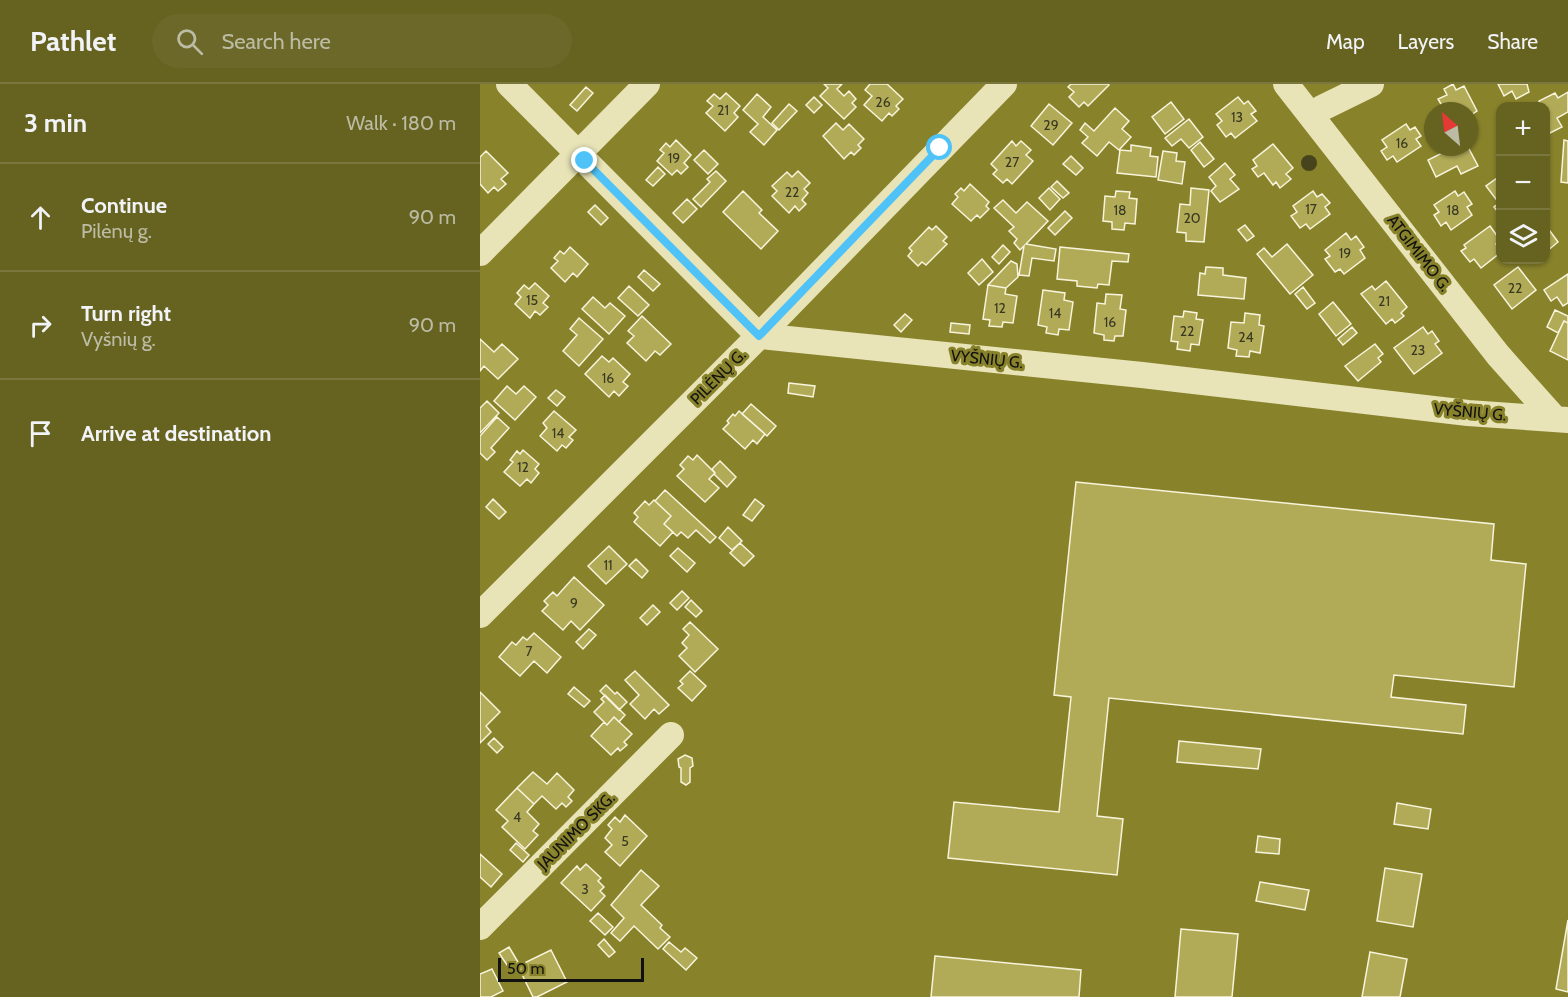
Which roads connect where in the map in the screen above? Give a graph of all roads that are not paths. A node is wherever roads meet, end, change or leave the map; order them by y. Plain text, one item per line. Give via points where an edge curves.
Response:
1 (509, 84) edge
2 (647, 84) edge
3 (1004, 84) edge
4 (1286, 84) edge
5 (1371, 84) edge
6 (1312, 115) junction
7 (579, 155) junction
8 (480, 253) edge
9 (759, 336) junction
10 (1562, 420) edge
11 (480, 615) edge
12 (671, 735) dead end
13 (480, 927) edge

1 - 7 street
2 - 7 street
3 - 9 street, PILĖNŲ G.
4 - 6 street, ATGIMIMO G.
5 - 6 street
6 - 10 street, ATGIMIMO G. via 1498,355
7 - 8 street
7 - 9 street
9 - 10 street, VYŠNIŲ G.
9 - 11 street, PILĖNŲ G.
12 - 13 street, JAUNIMO SKG.

